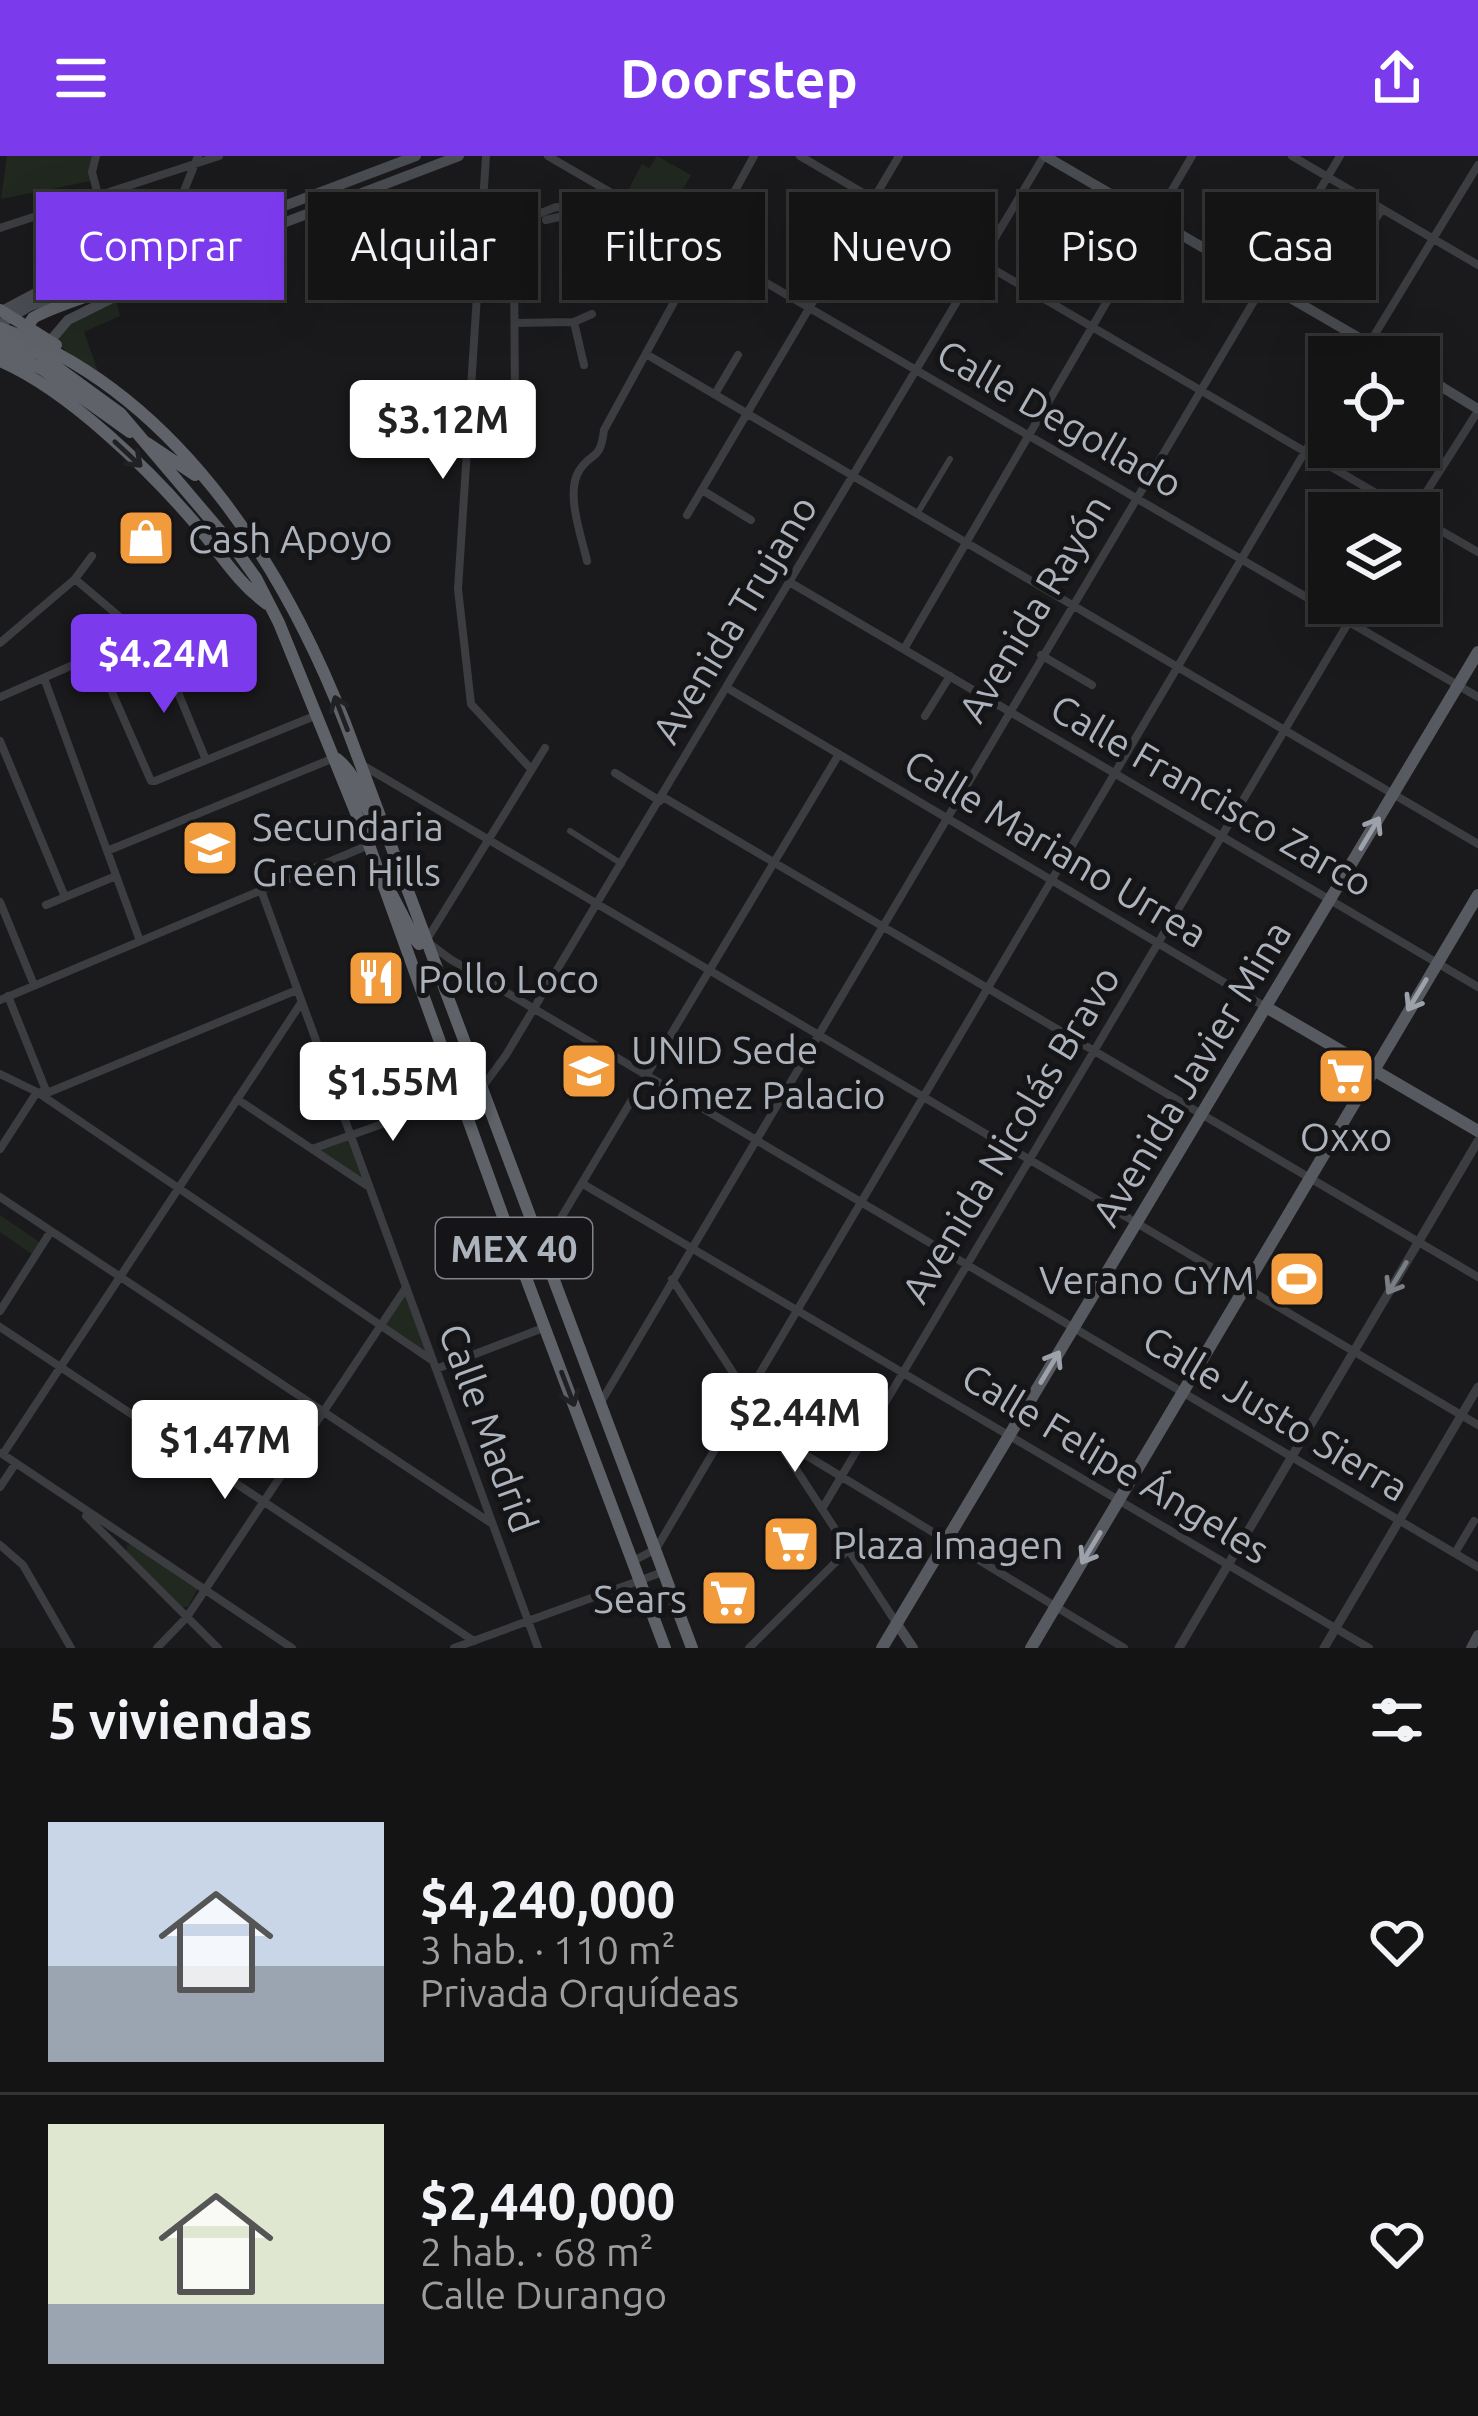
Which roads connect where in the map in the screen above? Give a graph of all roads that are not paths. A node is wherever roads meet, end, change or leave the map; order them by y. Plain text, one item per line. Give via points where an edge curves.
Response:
1 (96, 156) edge
2 (219, 156) edge
3 (416, 156) edge
4 (459, 156) edge
5 (486, 156) edge
6 (548, 156) edge
7 (754, 156) edge
8 (800, 156) edge
9 (899, 156) edge
10 (1044, 156) edge
11 (1192, 156) edge
12 (1292, 156) edge
13 (1340, 156) edge
14 (197, 160) edge
15 (1478, 165) edge
16 (1328, 176) junction
17 (97, 192) edge
18 (109, 192) edge
19 (184, 192) edge
20 (610, 192) edge
21 (734, 192) edge
22 (862, 192) edge
23 (878, 192) edge
24 (1105, 192) edge
25 (1171, 192) edge
26 (1318, 192) edge
27 (284, 206) edge
28 (1382, 209) junction
29 (36, 216) edge
30 (1376, 218) edge
31 (545, 220) dead end
32 (284, 222) edge
33 (0, 228) edge
34 (995, 238) edge
35 (1435, 241) junction
36 (1478, 265) edge
37 (995, 270) edge
38 (765, 282) edge
39 (36, 293) edge
40 (47, 300) edge
41 (72, 300) edge
42 (110, 300) edge
43 (675, 300) edge
44 (815, 300) edge
45 (958, 300) edge
46 (1107, 300) edge
47 (1252, 300) edge
48 (1295, 300) edge
49 (810, 308) junction
50 (592, 314) dead end
51 (2, 317) edge
52 (574, 322) junction
53 (515, 323) junction
54 (1092, 326) junction
55 (1358, 336) edge
56 (1374, 336) edge
57 (28, 337) junction
58 (0, 338) edge
59 (51, 340) junction
60 (0, 349) edge
61 (646, 354) junction
62 (65, 355) junction
63 (738, 355) dead end
64 (0, 361) edge
65 (584, 365) dead end
66 (917, 370) junction
67 (1440, 387) edge
68 (1199, 389) junction
69 (74, 392) junction
70 (715, 394) junction
71 (57, 397) junction
72 (515, 402) dead end
73 (1478, 410) edge
74 (747, 414) junction
75 (1028, 434) junction
76 (140, 438) junction
77 (1308, 446) edge
78 (1305, 451) junction
79 (950, 459) dead end
80 (854, 477) junction
81 (207, 485) junction
82 (702, 490) junction
83 (1375, 492) edge
84 (1428, 492) edge
85 (1135, 496) junction
86 (917, 514) junction
87 (687, 515) dead end
88 (751, 520) dead end
89 (1440, 530) edge
90 (967, 543) junction
91 (1478, 552) edge
92 (92, 556) dead end
93 (1241, 559) junction
94 (587, 562) dead end
95 (75, 579) junction
96 (791, 583) junction
97 (1308, 598) edge
98 (1071, 604) junction
99 (270, 606) junction
100 (1348, 624) edge
101 (1352, 624) edge
102 (0, 643) edge
103 (904, 650) junction
104 (1478, 652) edge
105 (1041, 655) junction
106 (1177, 667) junction
107 (950, 676) junction
108 (44, 678) junction
109 (1092, 685) dead end
110 (1458, 686) junction
111 (729, 688) junction
112 (0, 697) edge
113 (1478, 697) edge
114 (1008, 710) junction
115 (318, 714) junction
116 (925, 716) dead end
117 (1285, 730) junction
118 (0, 741) edge
119 (545, 748) dead end
120 (839, 754) junction
121 (335, 757) junction
122 (206, 760) junction
123 (361, 764) junction
124 (531, 770) junction
125 (1114, 772) junction
126 (615, 773) dead end
127 (1394, 794) junction
128 (662, 799) junction
129 (945, 817) junction
130 (570, 831) dead end
131 (387, 836) junction
132 (1222, 836) junction
133 (488, 839) junction
134 (1478, 844) edge
135 (369, 845) junction
136 (107, 851) junction
137 (772, 861) junction
138 (622, 864) junction
139 (116, 876) junction
140 (1050, 879) junction
141 (385, 886) junction
142 (261, 890) junction
143 (1478, 895) edge
144 (65, 897) junction
145 (1330, 899) junction
146 (0, 902) edge
147 (598, 904) junction
148 (46, 905) dead end
149 (4, 922) edge
150 (880, 925) junction
151 (140, 941) junction
152 (426, 941) junction
153 (1158, 943) junction
154 (1437, 962) junction
155 (709, 969) junction
156 (34, 985) junction
157 (1478, 986) edge
158 (986, 987) junction
159 (297, 990) junction
160 (4, 998) edge
161 (302, 1002) junction
162 (1266, 1007) junction
163 (534, 1009) junction
164 (817, 1033) junction
165 (1094, 1051) junction
166 (1373, 1070) junction
167 (0, 1074) edge
168 (646, 1076) junction
169 (481, 1089) junction
170 (42, 1093) junction
171 (922, 1095) junction
172 (459, 1097) junction
173 (237, 1099) junction
174 (1202, 1114) junction
175 (1478, 1131) edge
176 (351, 1136) junction
177 (754, 1139) junction
178 (1478, 1142) edge
179 (0, 1149) edge
180 (312, 1149) junction
181 (1030, 1158) junction
182 (1310, 1177) junction
183 (584, 1184) junction
184 (179, 1187) junction
185 (369, 1187) junction
186 (0, 1197) edge
187 (858, 1202) junction
188 (1137, 1221) junction
189 (51, 1231) junction
190 (1419, 1242) junction
191 (690, 1247) junction
192 (542, 1249) junction
193 (967, 1266) junction
194 (1478, 1276) edge
195 (120, 1277) junction
196 (672, 1279) junction
197 (1245, 1286) junction
198 (406, 1288) junction
199 (795, 1309) junction
200 (0, 1311) edge
201 (380, 1325) junction
202 (0, 1327) edge
203 (544, 1327) junction
204 (1073, 1328) junction
205 (1354, 1351) junction
206 (434, 1365) junction
207 (61, 1367) junction
208 (903, 1373) junction
209 (1478, 1388) edge
210 (746, 1392) junction
211 (1182, 1393) junction
212 (600, 1403) junction
213 (322, 1411) junction
214 (1462, 1415) junction
215 (1478, 1424) edge
216 (774, 1435) junction
217 (1009, 1436) junction
218 (2, 1454) edge
219 (1292, 1457) junction
220 (16, 1463) junction
221 (841, 1478) junction
222 (0, 1487) edge
223 (1119, 1500) junction
224 (263, 1502) junction
225 (77, 1506) junction
226 (822, 1509) junction
227 (1399, 1521) junction
228 (1474, 1521) dead end
229 (493, 1524) junction
230 (946, 1541) junction
231 (0, 1546) edge
232 (656, 1549) junction
233 (848, 1550) junction
234 (1455, 1553) junction
235 (633, 1562) junction
236 (1228, 1565) junction
237 (1478, 1567) edge
238 (664, 1571) junction
239 (640, 1580) junction
240 (205, 1590) junction
241 (1056, 1607) junction
242 (187, 1617) junction
243 (528, 1621) junction
244 (897, 1624) junction
245 (1336, 1628) junction
246 (1478, 1635) edge
247 (474, 1640) junction
248 (71, 1648) edge
249 (157, 1648) edge
250 (218, 1648) edge
251 (292, 1648) edge
252 (454, 1648) edge
253 (538, 1648) edge
254 (665, 1648) edge
255 (692, 1648) edge
256 (749, 1648) edge
257 (882, 1648) edge
258 (913, 1648) edge
259 (1031, 1648) edge
260 (1124, 1648) edge
261 (1179, 1648) edge
262 (1324, 1648) edge
263 (1370, 1648) edge
264 (1471, 1648) edge

1 - 17 street
2 - 14 street
3 - 27 main road
4 - 32 main road
5 - 124 street via 458,589 471,704
6 - 20 street, Calle Degollado
7 - 21 street
8 - 22 street
9 - 23 street
10 - 24 main road
10 - 34 street, Avenida Trujano
11 - 25 street
12 - 16 street
13 - 16 street, Avenida Rayón
14 - 18 street
14 - 19 street
15 - 35 street
16 - 26 street, Avenida Rayón
16 - 28 street
28 - 30 street
28 - 35 street
29 - 33 street
31 - 53 street via 575,211 556,206 531,217 514,262
35 - 36 street
35 - 56 street
37 - 54 street
38 - 49 street, Calle Degollado
39 - 51 main road
40 - 51 main road
41 - 57 highway via 37,315
42 - 59 main road via 68,320
43 - 61 street
44 - 49 street
45 - 66 street, Avenida Trujano
46 - 54 street
47 - 68 street, Avenida Rayón
48 - 55 main road
49 - 66 street, Calle Degollado
49 - 74 street
50 - 52 street
51 - 57 highway
52 - 53 street
52 - 65 street
53 - 72 street
54 - 68 street
54 - 75 street
57 - 58 highway, MEX 40
57 - 59 highway
57 - 62 highway, MEX 40
57 - 76 highway, MEX 40
59 - 62 highway
60 - 69 highway
61 - 70 street
61 - 94 street via 594,460 576,475
62 - 81 highway, MEX 40 via 145,416
63 - 70 street
64 - 71 highway
66 - 75 street, Calle Degollado
66 - 80 street, Avenida Trujano
67 - 73 main road
68 - 78 street
68 - 85 street, Avenida Rayón
69 - 71 highway
69 - 76 highway
70 - 74 street
71 -> 99 highway via 127,452
73 - 84 street
74 - 80 street
74 - 82 street
75 - 85 street, Calle Degollado
75 - 90 street
76 - 81 highway
76 - 99 highway, MEX 40 via 233,546
77 - 78 street
78 - 83 street
78 - 93 street
79 - 86 street
80 - 86 street
80 - 96 street, Avenida Trujano
123 -> 81 highway, MEX 40 via 297,616
82 - 87 street
82 - 88 street
85 - 93 street, Calle Degollado
85 - 98 street, Avenida Rayón
86 - 90 street
89 - 91 street
90 - 98 street
90 - 103 street
92 - 95 street
93 - 97 street, Calle Degollado
93 - 106 street
95 - 102 street
95 - 108 street via 141,635
96 - 103 street, Calle Francisco Zarco
96 - 111 street, Avenida Trujano
98 - 105 street, Avenida Rayón
98 - 106 street
99 - 115 highway, MEX 40
100 - 117 street, Avenida Nicolás Bravo
101 - 110 street, Calle Degollado
103 - 107 street, Calle Francisco Zarco
104 - 110 main road, Avenida Javier Mina
105 - 109 street
105 - 114 street, Avenida Rayón
106 - 117 street
106 - 125 street
107 - 114 street, Calle Francisco Zarco
107 - 116 street
108 - 112 street
108 - 136 street
110 - 113 street, Calle Degollado
110 - 127 main road, Avenida Javier Mina
111 - 120 street, Calle Mariano Urrea
111 - 128 street, Avenida Trujano
114 - 125 street, Calle Francisco Zarco
114 - 129 street, Avenida Rayón
115 - 121 highway, MEX 40
115 - 122 street
117 - 127 street
117 - 132 street, Avenida Nicolás Bravo
118 - 144 street
119 - 124 street
120 - 129 street, Calle Mariano Urrea
120 - 137 street
121 - 131 highway via 356,776
121 - 135 highway, MEX 40
121 - 136 street
122 - 122 street via 156,647 106,669 151,781
123 - 131 highway, MEX 40
123 - 133 street
124 - 133 street
125 - 132 street, Calle Francisco Zarco
125 - 140 street
126 - 128 street
127 - 134 street
145 -> 127 main road, Avenida Javier Mina
128 - 137 street
128 - 138 street, Avenida Trujano
129 - 140 street, Calle Mariano Urrea
129 - 150 street, Avenida Rayón
130 - 138 street
131 - 152 highway, MEX 40
132 - 145 street, Calle Francisco Zarco
132 - 153 street, Avenida Nicolás Bravo
133 - 147 street
133 - 152 street
135 - 141 highway, MEX 40
135 - 142 street
136 - 139 street
137 - 150 street
137 - 155 street
138 - 147 street, Avenida Trujano
139 - 144 street
139 - 151 street
140 - 153 street, Calle Mariano Urrea
140 - 158 street
141 - 152 highway via 415,939
141 - 172 highway, MEX 40
142 - 151 street
142 - 159 street, Calle Madrid
143 - 154 main road
144 - 148 street
145 - 154 street, Calle Francisco Zarco
145 - 162 main road, Avenida Javier Mina
146 - 149 street
147 - 155 street
147 - 163 street, Avenida Trujano
149 - 156 street
150 - 158 street
150 - 164 street, Avenida Rayón
151 - 156 street
152 - 163 street, Calle Justo Sierra
152 - 169 highway, MEX 40
153 - 162 street, Calle Mariano Urrea
153 - 165 street, Avenida Nicolás Bravo
154 - 157 street, Calle Francisco Zarco
154 -> 166 main road
155 - 164 street
155 - 168 street
156 - 160 street
158 - 165 street
158 - 171 street
159 - 161 street, Calle Madrid
159 - 170 street
160 - 170 street
161 - 173 street
161 - 176 street, Calle Madrid
162 - 166 main road, Calle Mariano Urrea
162 - 174 main road, Avenida Javier Mina
163 - 168 street, Calle Justo Sierra
163 - 169 street, Avenida Trujano
164 - 171 street
164 - 177 street, Avenida Rayón
165 - 174 street
165 - 181 street, Avenida Nicolás Bravo
166 - 175 main road, Calle Mariano Urrea
166 - 182 main road
167 - 170 street
168 - 177 street, Calle Justo Sierra
168 - 183 street
169 - 172 street
169 - 192 highway, MEX 40
170 - 179 street
170 - 184 street
171 - 181 street
171 - 187 street
172 - 176 street
172 - 203 highway, MEX 40
173 - 180 street
173 - 184 street
174 - 182 street
174 - 188 main road, Avenida Javier Mina
176 - 180 street
176 - 185 street, Calle Madrid
177 - 187 street, Calle Justo Sierra
177 - 191 street, Avenida Rayón
178 - 190 street
180 - 185 street
181 - 188 street
181 - 193 street, Avenida Nicolás Bravo
182 - 190 street
182 - 197 main road
183 - 191 street, Calle Felipe Ángeles
183 - 192 street
184 - 195 street
184 - 201 street
185 - 198 street, Calle Madrid
186 - 189 street
187 - 193 street, Calle Justo Sierra
187 - 199 street
188 - 197 street
188 - 204 main road, Avenida Javier Mina
189 - 195 street
189 - 200 street
190 - 194 street
190 -> 205 street
191 - 196 street, Avenida Rayón
191 - 199 street, Calle Felipe Ángeles
192 - 212 highway, MEX 40
193 - 204 street, Calle Justo Sierra
193 - 208 street, Avenida Nicolás Bravo
195 - 207 street
195 - 213 street
196 - 210 street
196 - 212 street, Avenida Rayón
197 - 205 street
197 - 211 main road
198 - 201 street
198 - 206 street, Calle Madrid
199 - 208 street, Calle Felipe Ángeles
199 - 210 street
201 - 206 street
201 - 213 street
202 - 207 street
203 - 206 street
203 -> 235 highway, MEX 40
204 - 211 street, Calle Justo Sierra
217 -> 204 main road, Avenida Javier Mina
205 - 214 street
205 - 219 street
206 - 229 street, Calle Madrid
207 - 218 street
207 - 224 street
208 - 217 street, Calle Felipe Ángeles
208 - 221 street, Avenida Nicolás Bravo
209 - 214 street
210 - 216 street
210 - 232 street
211 - 219 street, Calle Justo Sierra
211 - 223 main road
212 - 232 highway, MEX 40
213 - 224 street
213 - 229 street
214 - 215 street
214 - 227 street
216 - 221 street
216 - 226 street
217 - 223 street, Calle Felipe Ángeles
217 - 230 main road, Avenida Javier Mina
218 - 220 street
219 - 227 street, Calle Justo Sierra
219 - 236 street
220 - 222 street
220 - 225 street
221 - 226 street, Avenida Nicolás Bravo
221 - 230 street
223 - 236 street, Calle Felipe Ángeles
223 -> 241 main road
224 - 240 street
224 - 247 street
225 - 240 street
225 - 242 street
226 - 233 street
227 - 234 street, Calle Justo Sierra
227 - 245 street
228 - 234 street
229 - 243 street, Calle Madrid
230 - 241 street
230 - 244 main road, Avenida Javier Mina
231 - 248 street via 23,1564
232 - 235 street
232 - 238 highway, MEX 40
233 - 244 street
233 - 256 street
234 - 237 street, Calle Justo Sierra
235 - 239 highway, MEX 40
236 - 245 street, Calle Felipe Ángeles
236 - 261 street
238 - 239 street
238 - 255 highway, MEX 40
239 - 243 street
239 - 254 highway, MEX 40
240 - 242 street
240 - 251 street
241 - 259 main road
241 - 260 street
242 - 249 street
242 - 250 street
243 - 247 street
243 - 253 street, Calle Madrid
244 - 257 main road, Avenida Javier Mina
244 - 258 main road
245 - 262 street
245 - 263 street, Calle Felipe Ángeles
246 - 264 main road
247 - 252 street

